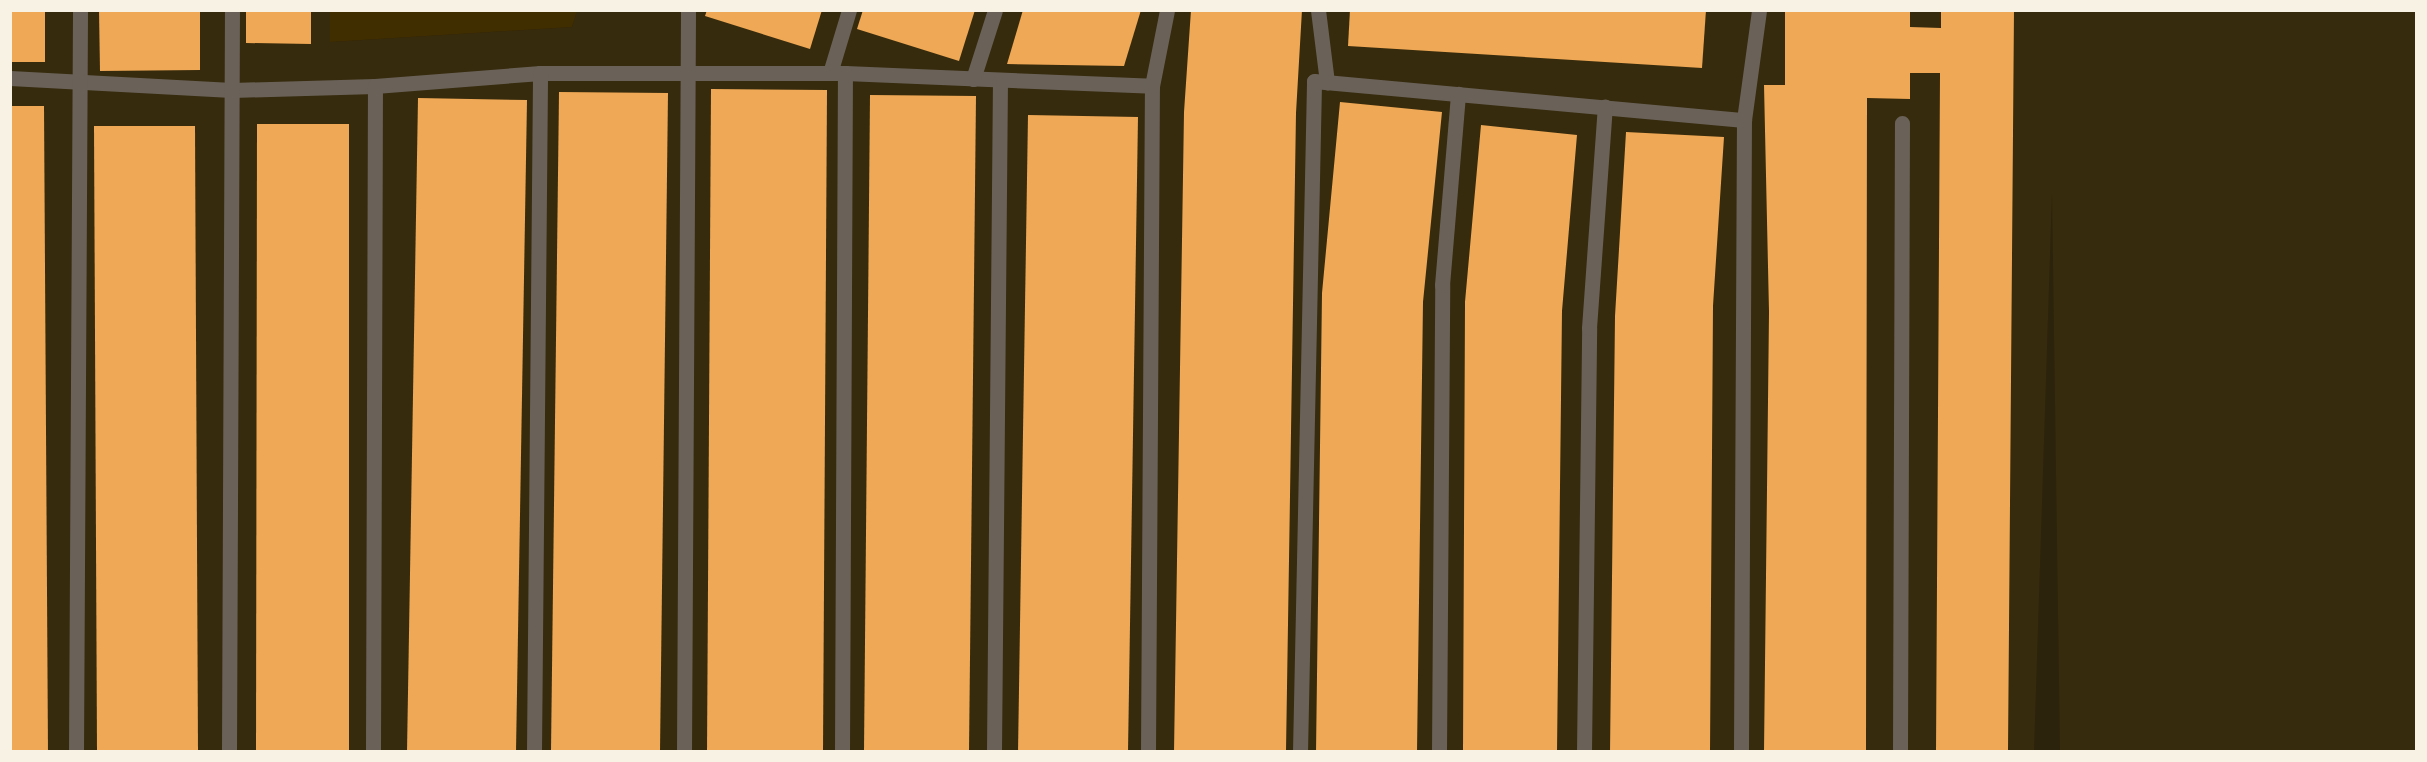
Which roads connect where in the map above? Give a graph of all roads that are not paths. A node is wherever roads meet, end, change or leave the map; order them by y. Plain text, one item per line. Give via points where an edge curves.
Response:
1 (80, 10) edge
2 (232, 10) edge
3 (688, 10) edge
4 (849, 10) edge
5 (995, 10) edge
6 (1167, 10) edge
7 (1318, 10) edge
8 (1759, 10) edge
9 (687, 72) junction
10 (540, 73) junction
11 (838, 73) junction
12 (10, 78) edge
13 (973, 79) junction
14 (1000, 80) junction
15 (80, 82) junction
16 (1327, 82) junction
17 (375, 86) junction
18 (1152, 86) junction
19 (232, 90) junction
20 (1458, 94) junction
21 (1605, 107) junction
22 (1744, 120) junction
23 (1902, 123) dead end
24 (76, 752) edge
25 (229, 752) edge
26 (373, 752) edge
27 (534, 752) edge
28 (684, 752) edge
29 (842, 752) edge
30 (994, 752) edge
31 (1148, 752) edge
32 (1300, 752) edge
33 (1438, 752) edge
34 (1584, 752) edge
35 (1740, 752) edge
36 (1900, 752) edge

1 - 15 lane
2 - 19 lane
3 - 9 lane
4 - 11 lane
5 - 13 lane
6 - 18 lane
7 - 16 lane
8 - 22 lane
9 - 10 lane
9 - 11 lane
9 - 28 lane
10 - 17 lane
10 - 27 lane
11 - 13 lane
11 - 29 lane
12 - 15 lane
13 - 14 lane
14 - 18 lane
14 - 30 lane
15 - 19 lane
15 - 24 lane
16 - 20 lane
16 - 32 lane via 1314,81 1300,532
17 - 19 lane
17 - 26 lane
18 - 31 lane
19 - 25 lane
20 - 21 lane
20 - 33 lane via 1442,285
21 - 22 lane
21 - 34 lane via 1589,328
22 - 35 lane
23 - 36 lane

